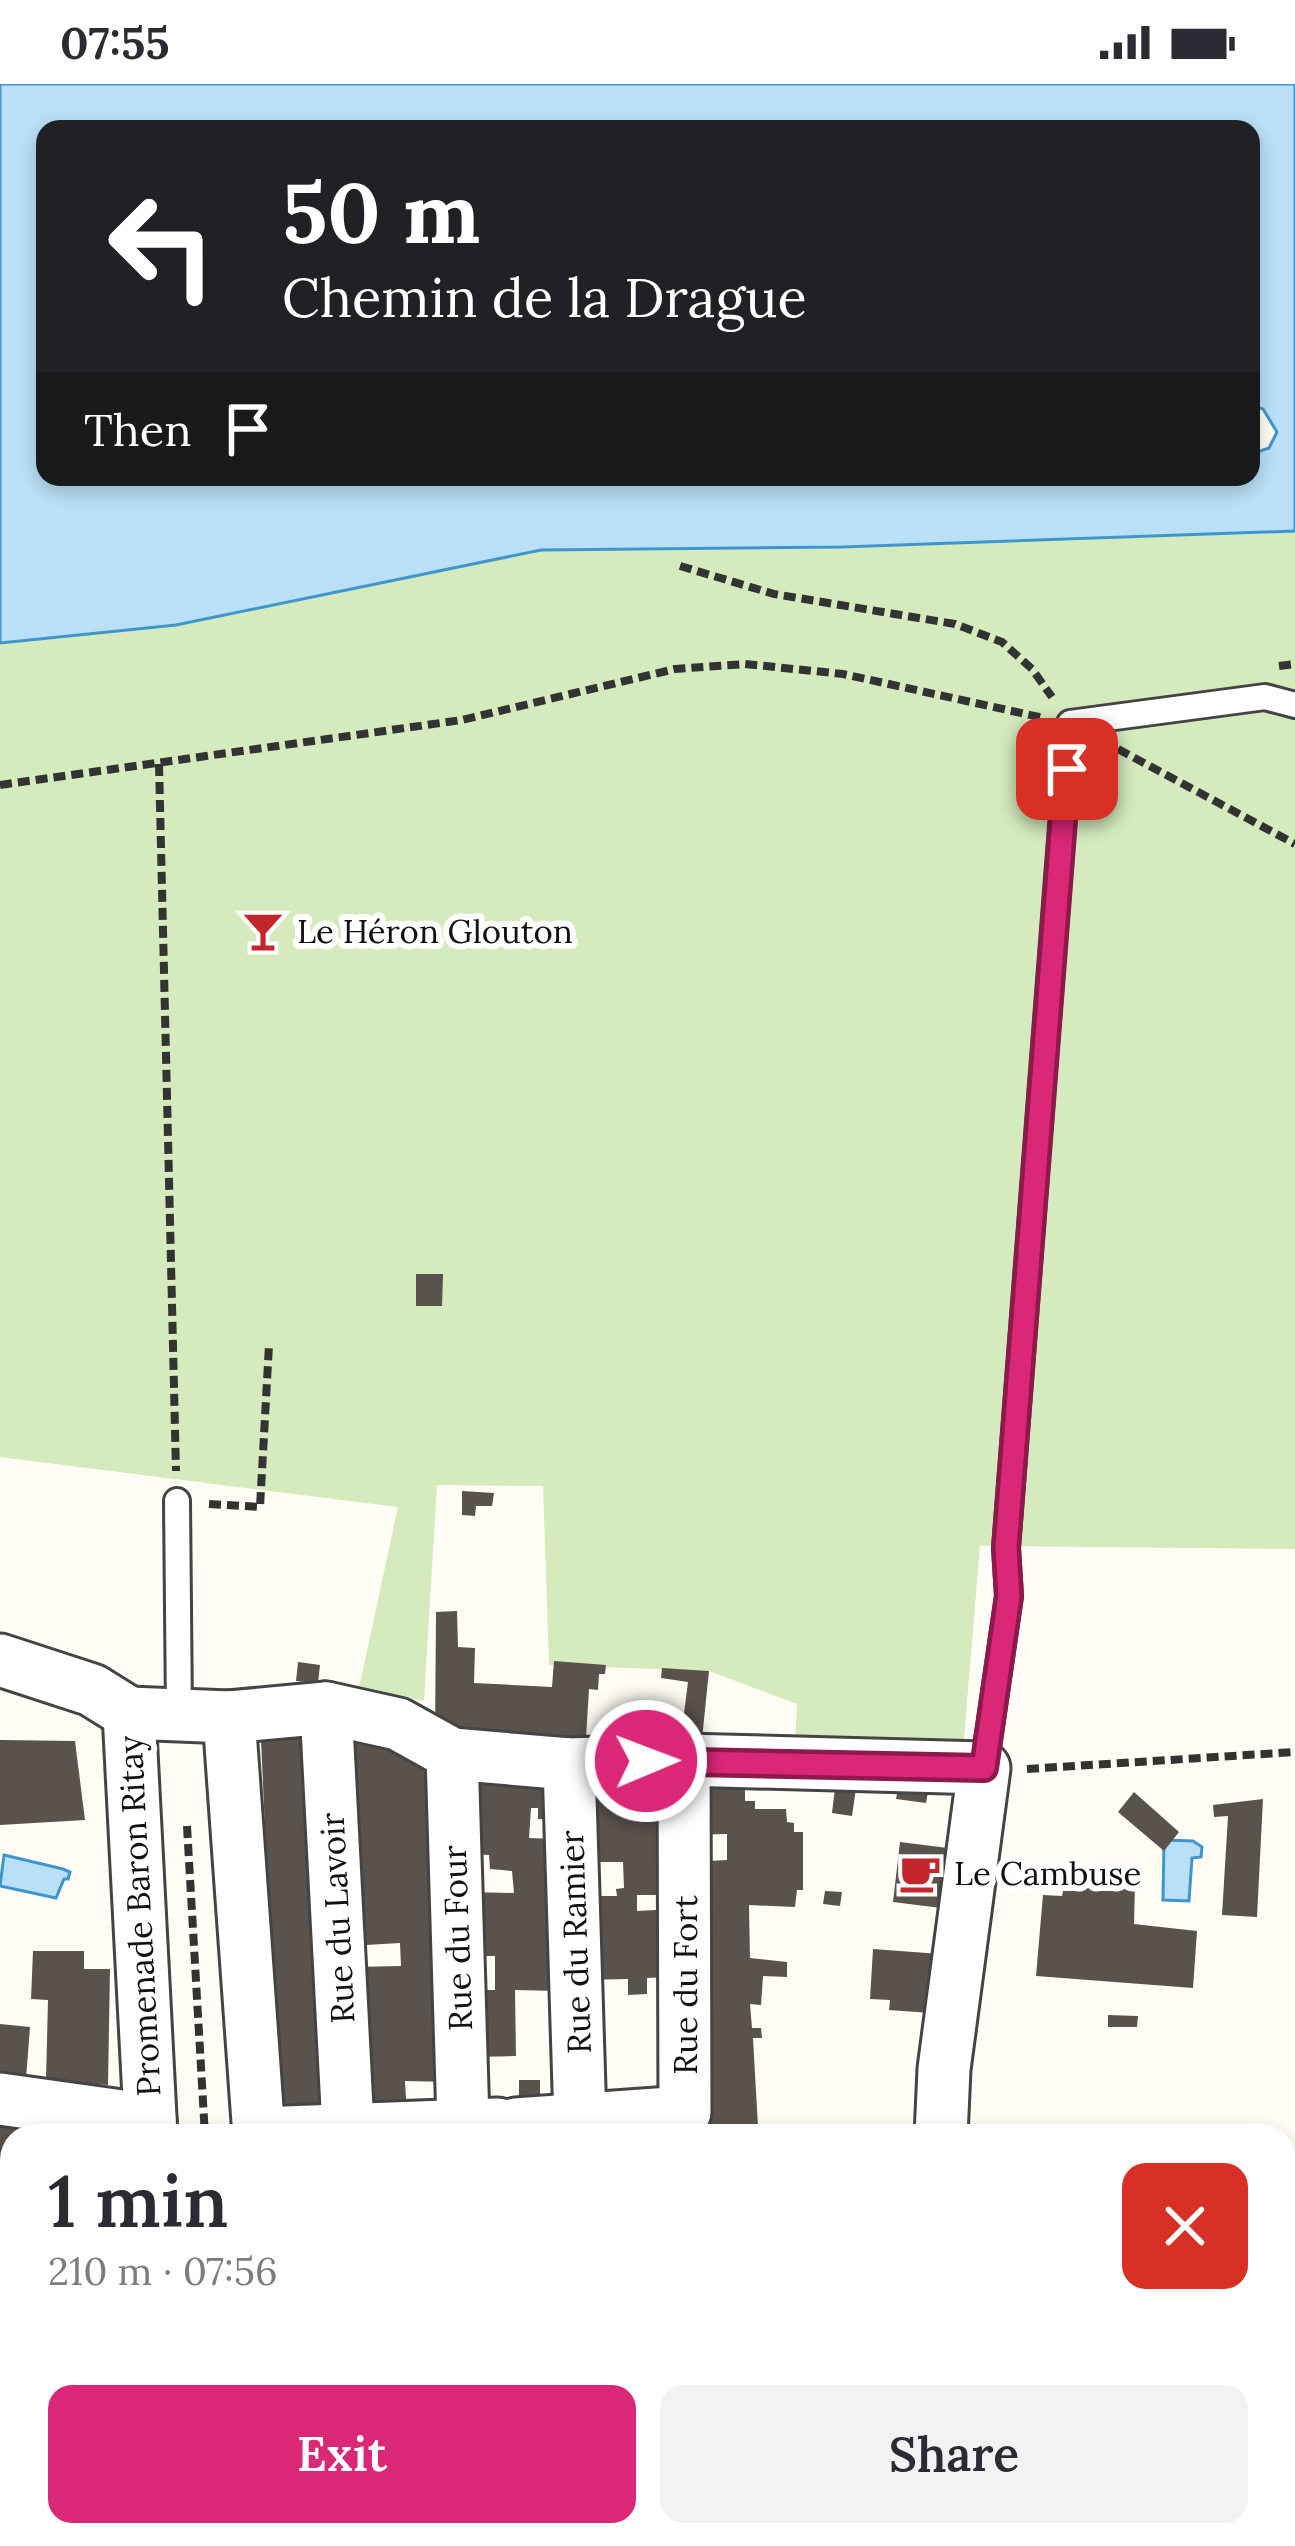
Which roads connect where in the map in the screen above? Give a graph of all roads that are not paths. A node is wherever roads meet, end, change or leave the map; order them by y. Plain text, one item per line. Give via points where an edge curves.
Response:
1 (1295, 705) edge
2 (176, 1502) road end
3 (0, 1660) edge
4 (326, 1708) junction
5 (128, 1713) junction
6 (204, 1716) junction
7 (452, 1754) junction
8 (684, 1760) junction
9 (569, 1764) junction
10 (984, 1768) junction
11 (0, 2099) edge
12 (580, 2121) junction
13 (463, 2122) junction
14 (130, 2124) edge
15 (151, 2124) edge
16 (258, 2124) edge
17 (348, 2124) edge
18 (417, 2124) edge
19 (476, 2124) edge
20 (559, 2124) edge
21 (942, 2124) edge

1 - 10 lane via 1265,697 1070,723 1006,1548 1009,1596
2 - 6 lane
3 - 5 street via 92,1690
4 - 6 street, Promenade Baron Ritay
4 - 7 street, Promenade Baron Ritay via 398,1724
4 - 17 street, Rue du Lavoir
5 - 6 street, Promenade Baron Ritay
5 - 15 street, Promenade Baron Ritay
6 - 16 street
7 - 9 street
7 - 13 street, Rue du Four
8 - 9 street
8 - 10 street
8 - 12 street, Rue du Fort via 685,2112
9 - 12 street, Rue du Ramier
10 - 21 street
11 - 14 street
12 - 20 street, Rue du Fort
13 - 18 street, Rue du Fort
13 - 19 street, Rue du Fort

